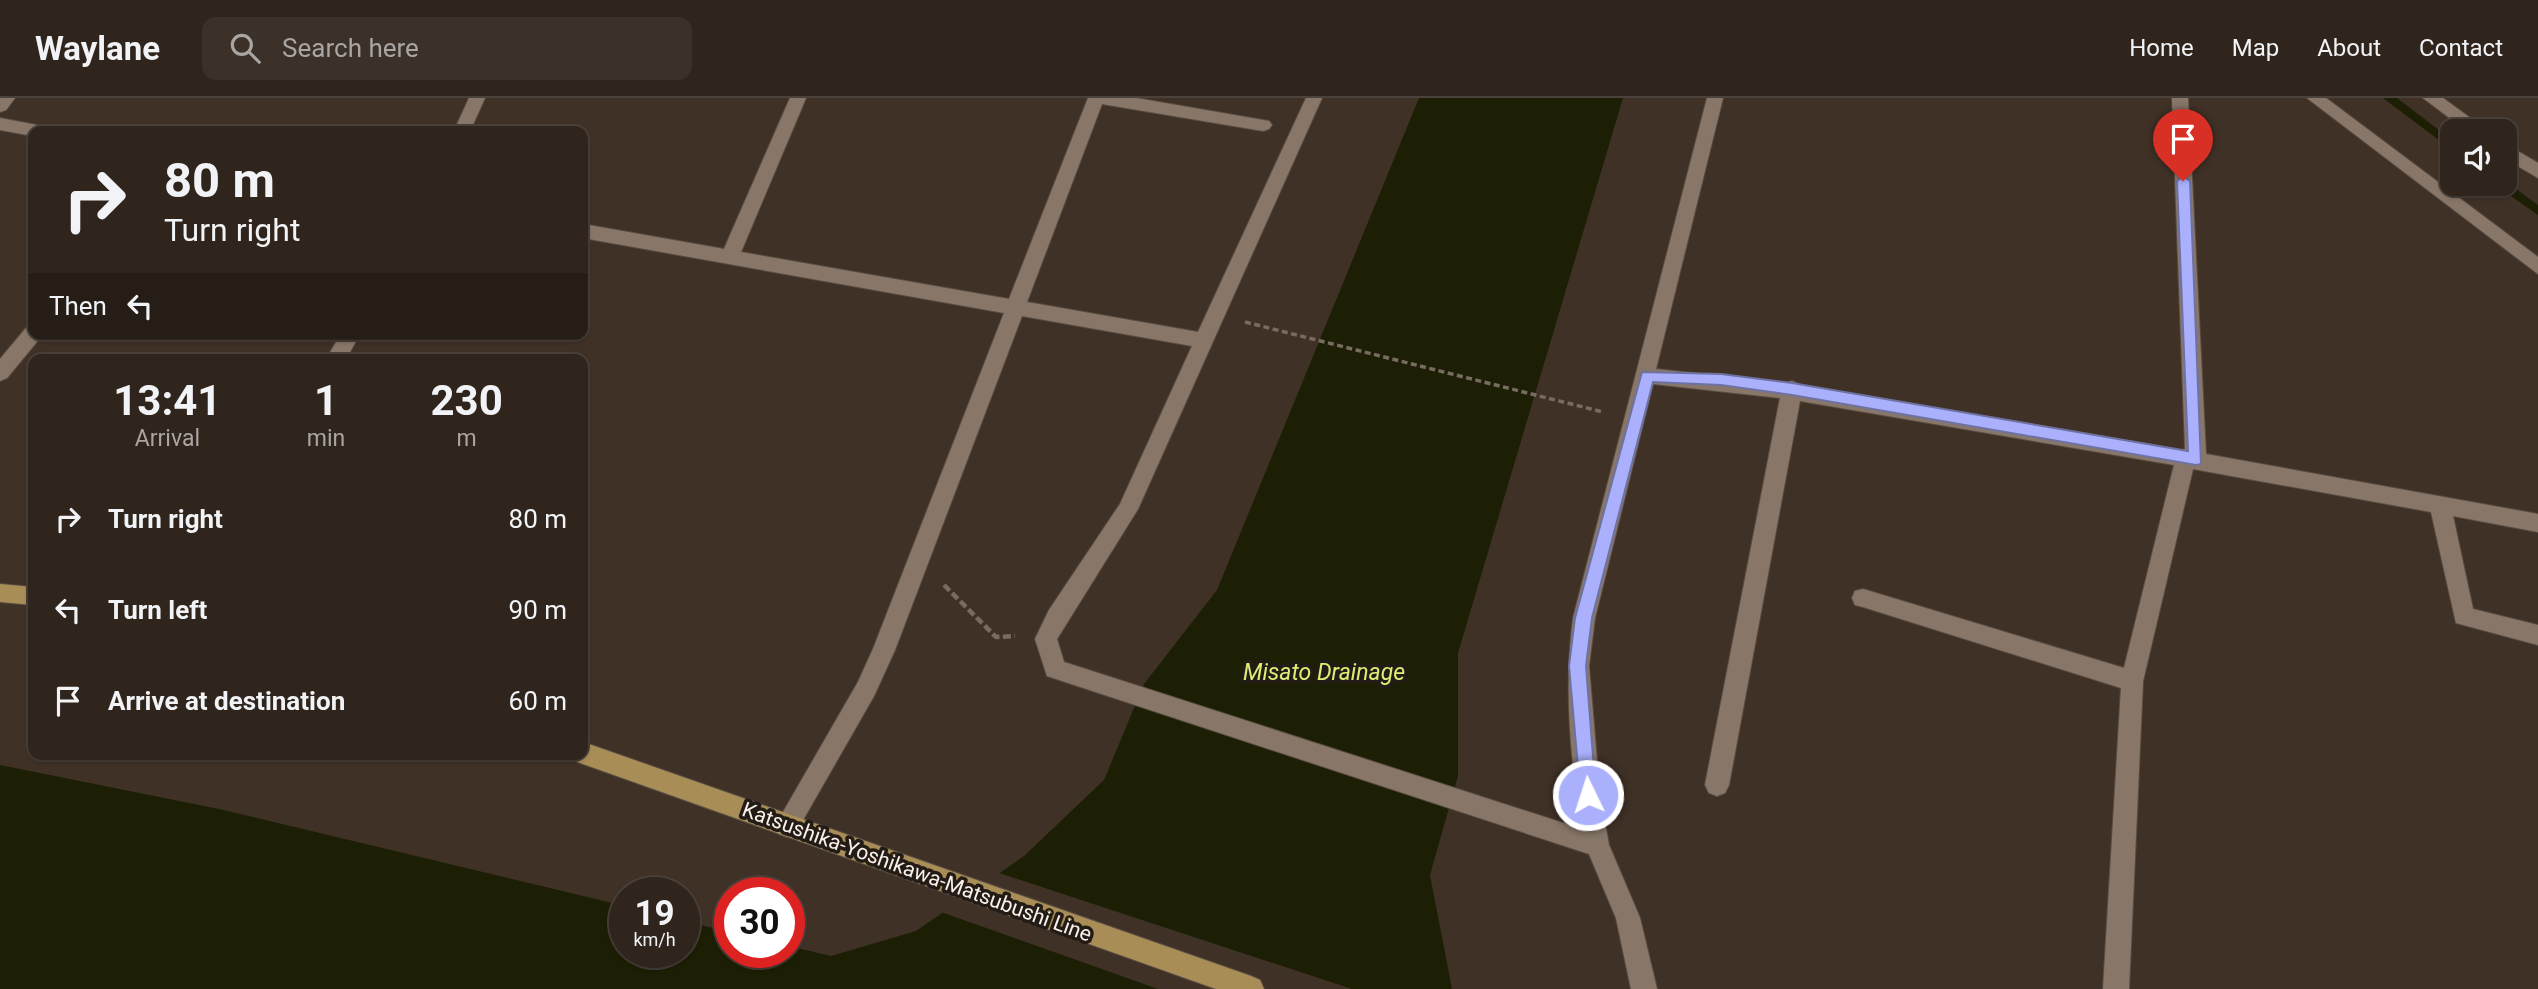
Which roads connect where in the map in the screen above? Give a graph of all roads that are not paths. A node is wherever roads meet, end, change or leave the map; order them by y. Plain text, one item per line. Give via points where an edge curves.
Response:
1 (7, 98) edge
2 (477, 98) edge
3 (798, 98) edge
4 (1098, 98) edge
5 (1314, 98) edge
6 (1715, 98) edge
7 (2180, 98) edge
8 (2315, 98) edge
9 (2431, 98) edge
10 (0, 106) edge
11 (2462, 119) edge
12 (0, 124) edge
13 (1264, 125) dead end
14 (464, 126) edge
15 (28, 129) edge
16 (2517, 158) edge
17 (2538, 172) edge
18 (588, 232) edge
19 (729, 258) junction
20 (2538, 267) edge
21 (1017, 307) junction
22 (28, 339) edge
23 (1205, 341) junction
24 (0, 373) edge
25 (1647, 376) junction
26 (1792, 389) junction
27 (2191, 458) junction
28 (2440, 505) junction
29 (2538, 523) edge
30 (0, 593) edge
31 (28, 596) edge
32 (1863, 598) dead end
33 (2538, 635) edge
34 (2132, 681) junction
35 (588, 755) edge
36 (1717, 785) dead end
37 (787, 825) junction
38 (1597, 845) junction
39 (1251, 989) edge
40 (1644, 989) edge
41 (2116, 989) edge

1 - 10 street
2 - 14 street
3 - 19 street
4 - 13 street
4 - 21 street
5 - 23 street
6 - 25 street
7 - 27 street
8 - 20 street
9 - 11 street
12 - 15 street
16 - 17 street
18 - 19 street
19 - 21 street
21 - 23 street
21 - 37 street via 866,689
22 - 24 street
23 - 38 street via 1128,509 1046,639 1055,669
25 - 26 street
25 - 38 street via 1584,618 1578,666 1588,795
26 - 27 street
26 - 36 street
27 - 28 street
27 - 34 street
28 - 29 street
28 - 33 street via 2464,616
30 - 31 main road
32 - 34 street
34 - 41 street
35 - 37 main road, Katsushika-Yoshikawa-Matsubushi Line
37 - 39 main road, Katsushika-Yoshikawa-Matsubushi Line
38 - 40 street via 1628,918

